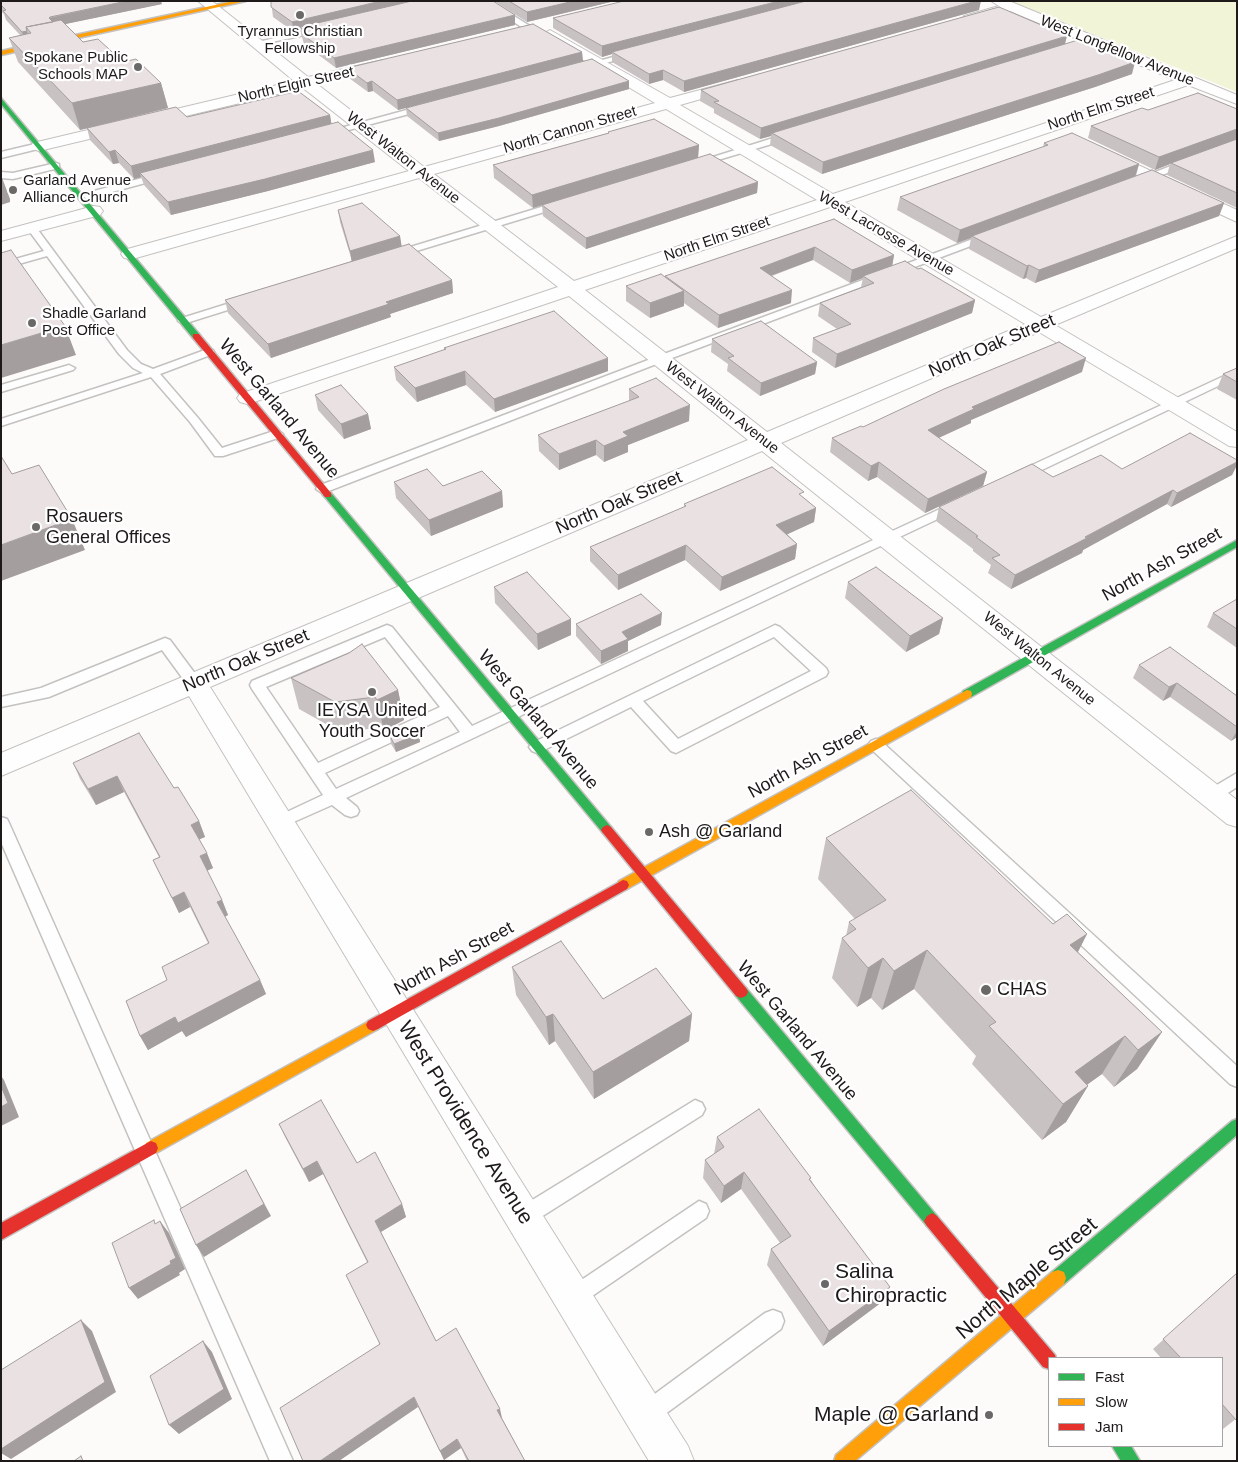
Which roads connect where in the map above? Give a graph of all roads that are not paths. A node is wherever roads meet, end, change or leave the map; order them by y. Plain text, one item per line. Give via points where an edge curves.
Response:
1 (243, 1) edge
2 (484, 1) edge
3 (208, 4) edge
4 (1004, 4) edge
5 (555, 22) edge
6 (954, 23) edge
7 (333, 26) edge
8 (533, 27) junction
9 (511, 33) edge
10 (258, 43) junction
11 (644, 50) edge
12 (1, 53) edge
13 (399, 60) edge
14 (597, 63) junction
15 (578, 68) edge
16 (753, 79) edge
17 (1188, 80) junction
18 (306, 82) junction
19 (1, 100) edge
20 (1237, 100) edge
21 (667, 103) junction
22 (436, 105) edge
23 (360, 124) junction
24 (1046, 127) junction
25 (800, 132) edge
26 (322, 134) edge
27 (1064, 136) edge
28 (39, 146) junction
29 (1090, 148) edge
30 (743, 150) junction
31 (1, 155) edge
32 (1194, 160) edge
33 (56, 166) junction
34 (686, 167) edge
35 (421, 172) junction
36 (168, 174) edge
37 (1, 175) edge
38 (1151, 176) junction
39 (1132, 183) edge
40 (82, 197) junction
41 (574, 200) edge
42 (829, 201) junction
43 (94, 211) junction
44 (1237, 217) edge
45 (490, 226) junction
46 (32, 228) junction
47 (1002, 231) edge
48 (1, 236) edge
49 (1237, 241) edge
50 (49, 252) junction
51 (130, 254) junction
52 (387, 257) edge
53 (928, 259) junction
54 (1, 266) edge
55 (571, 288) junction
56 (257, 298) edge
57 (183, 321) junction
58 (1041, 326) junction
59 (209, 352) junction
60 (660, 359) junction
61 (69, 368) dead end
62 (152, 373) junction
63 (1237, 373) edge
64 (1, 390) edge
65 (247, 398) junction
66 (1173, 403) junction
67 (1, 423) edge
68 (276, 434) junction
69 (1237, 441) edge
70 (765, 442) junction
71 (1003, 483) edge
72 (322, 489) junction
73 (968, 500) edge
74 (887, 538) junction
75 (1237, 543) edge
76 (408, 592) junction
77 (1035, 657) junction
78 (194, 683) junction
79 (633, 700) junction
80 (1, 702) edge
81 (450, 709) junction
82 (511, 716) junction
83 (470, 734) junction
84 (876, 744) junction
85 (537, 747) junction
86 (1, 765) edge
87 (315, 771) junction
88 (1237, 779) edge
89 (1211, 796) junction
90 (332, 797) junction
91 (351, 811) dead end
92 (1237, 816) edge
93 (280, 822) junction
94 (1, 824) edge
95 (644, 873) junction
96 (396, 1012) junction
97 (1237, 1078) edge
98 (695, 1109) dead end
99 (1237, 1126) edge
100 (147, 1151) junction
101 (699, 1211) dead end
102 (523, 1217) junction
103 (1, 1232) edge
104 (572, 1298) junction
105 (1012, 1316) junction
106 (772, 1321) dead end
107 (1048, 1360) edge
108 (645, 1415) junction
109 (1121, 1447) edge
110 (282, 1461) edge
111 (673, 1461) edge
112 (842, 1461) edge
113 (1132, 1461) edge

1 - 3 street
2 - 8 lane
3 - 10 street, West Walton Avenue
3 - 12 street
4 - 6 street
4 - 17 street, West Longfellow Avenue via 1091,44
5 - 8 street
7 - 10 lane
8 - 9 street
8 - 14 street, West Lacrosse Avenue
10 - 18 street, West Walton Avenue
11 - 14 lane
13 - 18 street, North Elgin Street
14 - 15 lane
14 - 21 street, West Lacrosse Avenue
16 - 21 street, North Cannon Street
17 - 20 street, West Longfellow Avenue
17 - 24 street, North Elm Street
18 - 23 street, West Walton Avenue
18 - 28 street, North Elgin Street
19 - 28 street, West Garland Avenue
21 - 30 street, West Lacrosse Avenue
21 - 35 street, North Cannon Street
22 - 23 lane
23 - 26 lane
23 - 35 street, West Walton Avenue
24 - 27 street
24 - 42 street, North Elm Street
25 - 30 lane
28 - 31 lane
28 - 33 street, West Garland Avenue
29 - 38 street
30 - 34 lane
30 - 42 street, West Lacrosse Avenue
32 - 38 lane
33 - 37 lane via 12,176
33 - 40 street, West Garland Avenue
35 - 45 street, West Walton Avenue
35 - 51 street, North Cannon Street
36 - 40 lane
38 - 39 lane
38 - 44 street
40 - 43 street, West Garland Avenue
41 - 45 lane
42 - 53 street, West Lacrosse Avenue
42 - 55 street, North Elm Street
43 - 46 street
43 - 51 street, West Garland Avenue
45 - 52 lane
45 - 55 street, West Walton Avenue
46 - 48 street
46 - 50 lane
47 - 53 lane
49 - 58 street, North Oak Street
50 - 54 lane
50 - 62 lane via 123,352 137,366
51 - 57 street, West Garland Avenue
53 - 58 street, West Lacrosse Avenue
53 - 60 lane
55 - 60 street, West Walton Avenue
55 - 65 street, North Elm Street
56 - 57 lane
57 - 59 street, West Garland Avenue
58 - 66 street, West Lacrosse Avenue
58 - 70 street, North Oak Street
59 - 62 lane
59 - 65 street, West Garland Avenue
60 - 70 street, West Walton Avenue
60 - 72 lane
61 - 64 lane
62 - 67 lane
62 - 68 lane via 219,453
63 - 66 lane
65 - 68 street, West Garland Avenue
66 - 69 street, West Lacrosse Avenue
66 - 71 lane
68 - 72 street, West Garland Avenue
70 - 74 street, West Walton Avenue
70 - 76 street, North Oak Street
72 - 76 street, West Garland Avenue
73 - 74 lane
74 - 77 street, West Walton Avenue
74 - 82 lane
75 - 77 street, North Ash Street
76 - 78 street, North Oak Street
76 - 82 street, West Garland Avenue
77 - 84 street, North Ash Street
77 - 89 street, West Walton Avenue
78 - 80 lane via 165,643 44,693
78 - 86 street, North Oak Street
78 - 93 street, West Providence Avenue
79 - 79 lane via 776,630 822,672 676,747
79 - 85 lane
81 - 83 lane
81 - 87 lane
81 - 87 lane via 387,630 257,685
82 - 83 lane
82 - 85 street, West Garland Avenue
83 - 90 lane
84 - 95 street, North Ash Street
84 - 97 lane
85 - 95 street, West Garland Avenue
87 - 90 lane
88 - 89 lane
89 - 92 street, West Walton Avenue
90 - 91 lane
90 - 93 lane
93 - 96 street, West Providence Avenue
94 - 100 lane
95 - 96 street, North Ash Street
95 - 105 street, West Garland Avenue
96 - 100 street, North Ash Street
96 - 102 street, West Providence Avenue
98 - 102 lane
99 - 105 street, North Maple Street
100 - 103 street, North Ash Street
100 - 110 lane
101 - 104 lane
102 - 104 street, West Providence Avenue
104 - 108 street, West Providence Avenue
105 - 107 street, West Garland Avenue
105 - 112 street, North Maple Street
106 - 108 lane
108 - 111 street, West Providence Avenue
109 - 113 street

